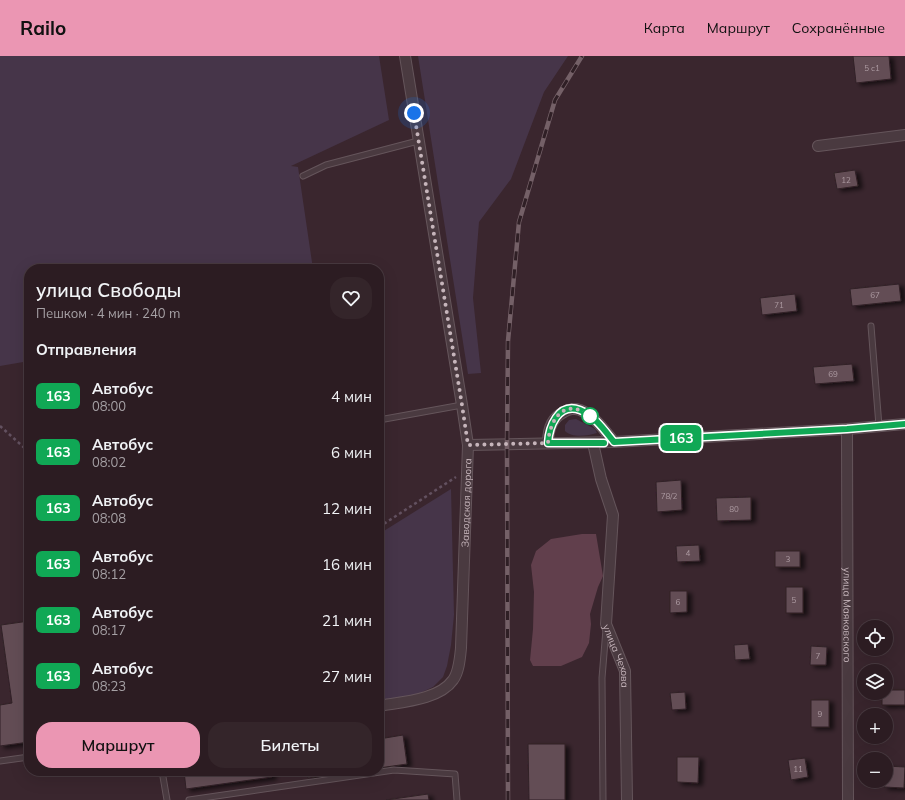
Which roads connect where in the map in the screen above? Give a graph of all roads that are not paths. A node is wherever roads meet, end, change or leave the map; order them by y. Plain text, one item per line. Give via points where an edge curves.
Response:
1 (405, 56) edge
2 (905, 135) edge
3 (418, 141) junction
4 (818, 146) dead end
5 (303, 176) dead end
6 (871, 326) dead end
7 (462, 405) junction
8 (384, 419) edge
9 (905, 424) edge
10 (879, 426) junction
11 (847, 429) junction
12 (614, 442) junction
13 (548, 443) junction
14 (593, 443) junction
15 (468, 445) junction
16 (606, 624) junction
17 (384, 705) edge
18 (24, 758) edge
19 (0, 761) edge
20 (384, 771) edge
21 (163, 776) edge
22 (353, 776) edge
23 (167, 800) edge
24 (189, 800) edge
25 (457, 800) edge
26 (603, 800) edge
27 (626, 800) edge
28 (848, 800) edge

1 - 3 street, Заводская дорога
2 - 4 street
3 - 5 lane via 326,165
3 - 7 street, Заводская дорога
6 - 10 lane
7 - 8 lane
7 - 15 street, Заводская дорога
9 - 10 street
10 - 11 street
11 - 12 street
11 - 28 street, улица Маяковского
12 - 13 street via 590,416 579,410 568,410 558,415 552,423
12 - 14 street
13 - 14 street
13 - 15 street
14 - 16 street, улица Чехова via 613,515
15 - 17 street, Заводская дорога via 461,648 454,680 441,692 421,699
16 - 26 lane via 602,678
16 - 27 street, улица Чехова via 625,672
18 - 19 lane
20 - 25 lane via 455,774
21 - 23 lane
22 - 24 lane

